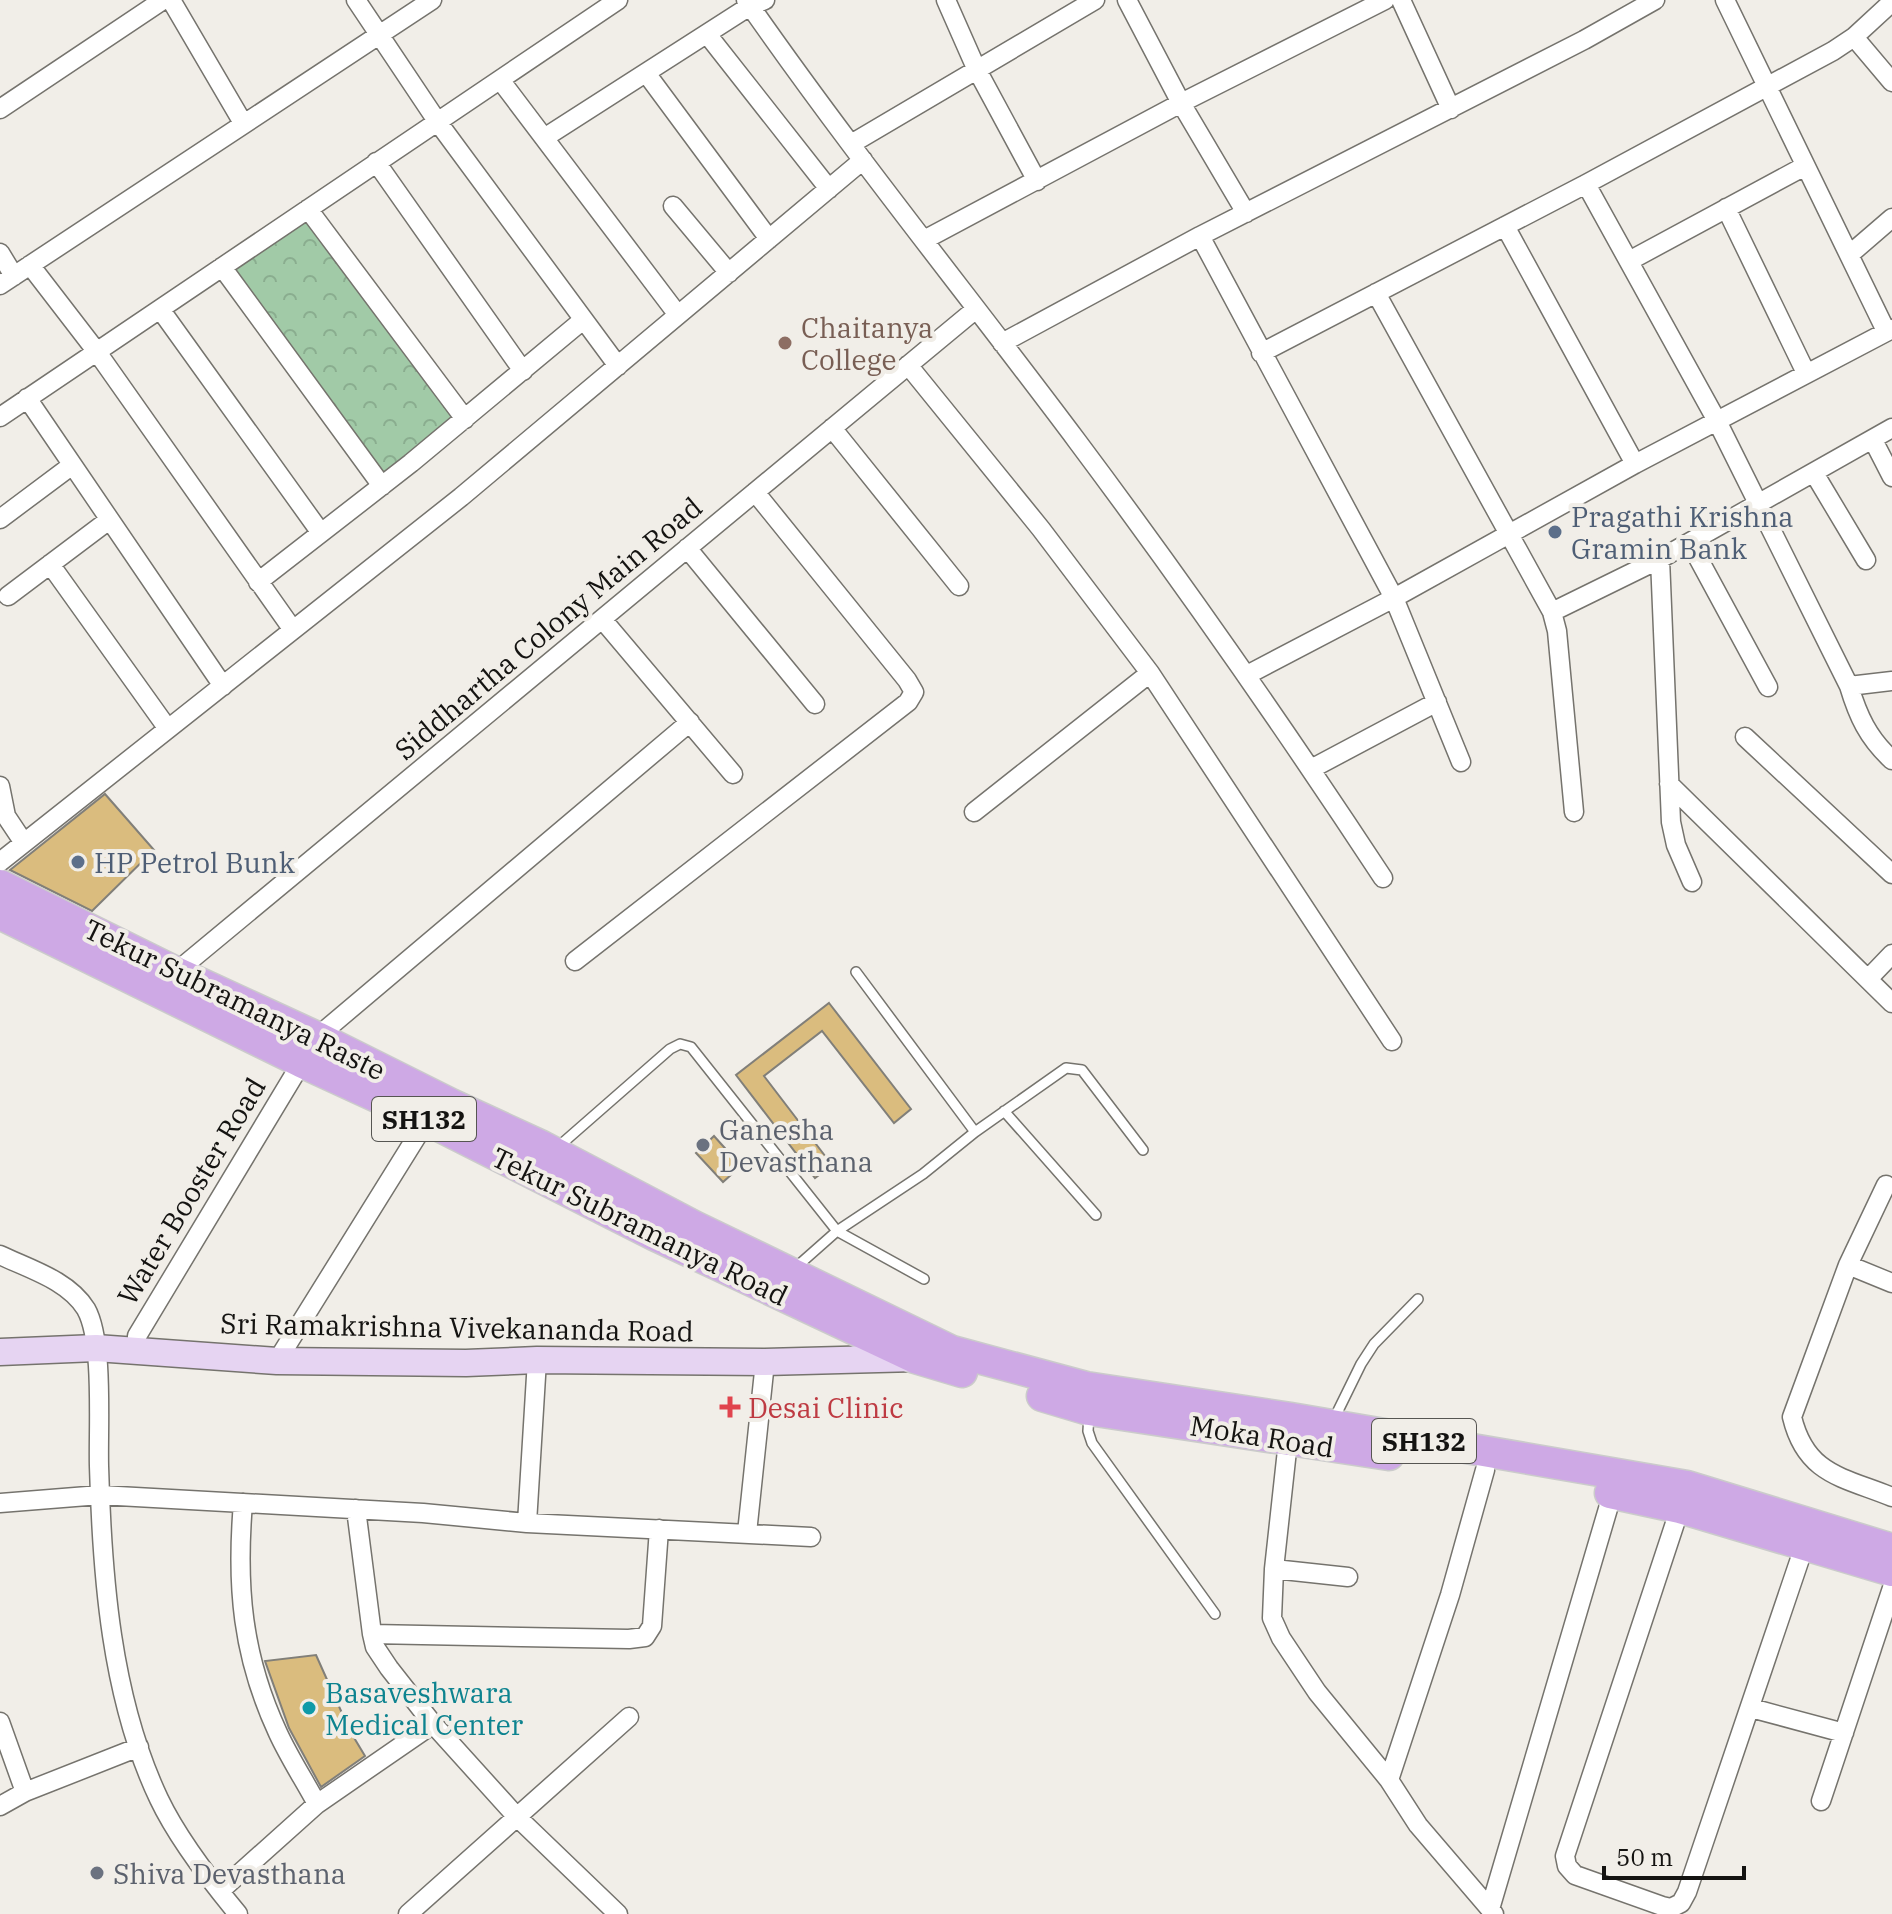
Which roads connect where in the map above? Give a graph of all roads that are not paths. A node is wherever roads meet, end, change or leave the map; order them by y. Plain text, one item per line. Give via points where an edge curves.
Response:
1 (163, 0) edge
2 (171, 0) edge
3 (356, 0) edge
4 (432, 0) edge
5 (618, 0) edge
6 (946, 0) edge
7 (1095, 0) edge
8 (1127, 0) edge
9 (1385, 0) edge
10 (1401, 0) edge
11 (1655, 0) edge
12 (1725, 0) edge
13 (754, 2) edge
14 (1892, 2) edge
15 (707, 34) junction
16 (379, 35) junction
17 (1854, 37) junction
18 (976, 68) junction
19 (646, 73) junction
20 (501, 81) junction
21 (1892, 82) edge
22 (1767, 87) junction
23 (1181, 103) junction
24 (0, 109) edge
25 (1451, 109) junction
26 (437, 121) junction
27 (243, 123) junction
28 (544, 138) junction
29 (851, 144) junction
30 (863, 160) junction
31 (376, 162) junction
32 (1805, 166) junction
33 (1037, 181) junction
34 (1586, 184) junction
35 (829, 189) junction
36 (673, 206) dead end
37 (1726, 208) junction
38 (308, 209) junction
39 (1246, 213) junction
40 (1892, 218) edge
41 (1505, 226) junction
42 (1200, 236) junction
43 (769, 239) junction
44 (924, 240) junction
45 (0, 253) edge
46 (1849, 255) junction
47 (1629, 261) junction
48 (30, 265) junction
49 (222, 267) junction
50 (729, 273) junction
51 (7, 280) edge
52 (1376, 293) junction
53 (160, 309) junction
54 (976, 309) junction
55 (678, 315) junction
56 (583, 320) junction
57 (1889, 330) edge
58 (1002, 343) junction
59 (97, 352) junction
60 (1261, 353) junction
61 (908, 365) junction
62 (618, 366) junction
63 (523, 371) junction
64 (1806, 373) junction
65 (27, 398) junction
66 (0, 417) edge
67 (465, 419) junction
68 (1717, 421) junction
69 (832, 428) junction
70 (1892, 428) edge
71 (1873, 440) junction
72 (1635, 464) junction
73 (71, 466) junction
74 (1814, 473) junction
75 (1892, 477) edge
76 (382, 486) junction
77 (755, 492) junction
78 (1759, 503) junction
79 (0, 519) edge
80 (109, 520) junction
81 (321, 533) junction
82 (1507, 534) junction
83 (1690, 543) junction
84 (687, 548) junction
85 (1660, 559) junction
86 (1866, 560) dead end
87 (50, 564) junction
88 (258, 582) junction
89 (959, 586) dead end
90 (8, 596) dead end
91 (1394, 598) junction
92 (1552, 612) junction
93 (602, 619) junction
94 (293, 630) junction
95 (1150, 673) junction
96 (1247, 675) junction
97 (1892, 681) edge
98 (223, 686) junction
99 (1849, 686) junction
100 (1768, 687) dead end
101 (1437, 702) junction
102 (815, 704) dead end
103 (690, 722) junction
104 (168, 729) junction
105 (1745, 737) dead end
106 (1892, 760) edge
107 (1461, 762) dead end
108 (1311, 769) junction
109 (733, 774) dead end
110 (1669, 784) junction
111 (0, 786) edge
112 (974, 812) dead end
113 (1574, 812) dead end
114 (24, 843) junction
115 (0, 862) edge
116 (1892, 874) edge
117 (1383, 878) dead end
118 (1692, 882) dead end
119 (0, 885) edge
120 (0, 914) edge
121 (1892, 954) edge
122 (575, 961) dead end
123 (856, 972) dead end
124 (1868, 979) junction
125 (166, 981) junction
126 (1892, 1003) edge
127 (1392, 1041) dead end
128 (309, 1049) junction
129 (1004, 1111) junction
130 (427, 1120) junction
131 (975, 1132) junction
132 (1143, 1150) dead end
133 (553, 1152) junction
134 (1886, 1185) dead end
135 (1096, 1215) dead end
136 (837, 1231) junction
137 (0, 1255) edge
138 (1848, 1265) junction
139 (792, 1271) junction
140 (924, 1279) dead end
141 (1892, 1283) edge
142 (1418, 1299) dead end
143 (852, 1316) junction
144 (96, 1348) junction
145 (137, 1351) junction
146 (952, 1351) junction
147 (0, 1352) edge
148 (915, 1358) junction
149 (537, 1360) junction
150 (277, 1361) junction
151 (765, 1362) junction
152 (1089, 1410) junction
153 (1332, 1425) junction
154 (1289, 1429) junction
155 (1485, 1470) junction
156 (1615, 1484) junction
157 (100, 1495) junction
158 (1892, 1497) edge
159 (0, 1503) edge
160 (243, 1503) junction
161 (1680, 1508) junction
162 (356, 1509) junction
163 (527, 1523) junction
164 (659, 1529) junction
165 (747, 1533) junction
166 (811, 1537) dead end
167 (1805, 1544) junction
168 (1892, 1549) edge
169 (1274, 1569) junction
170 (1892, 1571) edge
171 (1348, 1577) dead end
172 (1892, 1588) edge
173 (1215, 1614) dead end
174 (372, 1634) junction
175 (1751, 1708) junction
176 (629, 1717) dead end
177 (0, 1722) edge
178 (433, 1724) junction
179 (1844, 1733) junction
180 (139, 1747) junction
181 (1389, 1780) junction
182 (25, 1792) junction
183 (1821, 1801) dead end
184 (317, 1804) junction
185 (0, 1806) edge
186 (517, 1817) junction
187 (220, 1891) junction
188 (1492, 1912) edge
189 (615, 1913) edge
190 (238, 1914) edge
191 (408, 1914) edge

1 - 24 street
2 - 27 street
3 - 16 street
4 - 16 street
5 - 20 street
6 - 18 street
7 - 18 street
8 - 23 street
9 - 23 street
10 - 25 street
11 - 25 street
12 - 22 street
13 - 15 street
13 - 29 street
14 - 17 street
15 - 19 street
15 - 35 street
16 - 26 street
16 - 27 street
17 - 21 street
17 - 22 street
18 - 29 street
18 - 33 street
19 - 28 street
19 - 43 street
20 - 26 street
20 - 28 street
22 - 32 street
22 - 34 street
23 - 33 street
23 - 39 street
25 - 39 street
26 - 31 street
26 - 56 street
27 - 48 street
28 - 55 street
29 - 30 street
30 - 35 street
30 - 44 street
31 - 38 street
31 - 63 street
32 - 37 street
32 - 46 street
33 - 44 street
34 - 41 street
34 - 47 street
35 - 43 street
36 - 50 street
37 - 47 street
37 - 64 street
38 - 49 street
38 - 67 street
39 - 42 street
40 - 46 street
41 - 52 street
41 - 72 street
42 - 58 street
42 - 60 street
43 - 50 street
44 - 54 street
45 - 51 street
46 - 57 street
47 - 68 street
48 - 51 street
48 - 59 street
49 - 53 street
49 - 76 street
50 - 55 street
52 - 60 street
52 - 82 street
53 - 59 street
53 - 81 street
54 - 58 street
54 - 61 street, Siddhartha Colony Main Road
55 - 62 street
56 - 62 street
56 - 63 street
57 - 64 street
58 - 96 street
59 - 65 street
59 - 88 street
60 - 91 street
61 - 69 street, Siddhartha Colony Main Road
61 - 95 street
62 - 94 street
63 - 67 street
64 - 68 street
65 - 66 street
65 - 73 street
67 - 76 street
68 - 72 street
68 - 78 street
69 - 77 street, Siddhartha Colony Main Road
69 - 89 street
70 - 71 street
71 - 74 street
71 - 75 street
72 - 82 street
73 - 79 street
73 - 80 street
74 - 78 street
74 - 86 street
76 - 81 street
77 - 84 street, Siddhartha Colony Main Road
77 - 122 street via 914,692 908,702
78 - 83 street
78 - 99 street
80 - 87 street
80 - 98 street
81 - 88 street
82 - 91 street
82 - 92 street
83 - 85 street
83 - 100 street
84 - 93 street, Siddhartha Colony Main Road
84 - 102 street
85 - 92 street
85 - 110 street
87 - 90 street
87 - 104 street
88 - 94 street
91 - 96 street
91 - 101 street
92 - 113 street
93 - 103 street
93 - 125 street, Siddhartha Colony Main Road
94 - 98 street
95 - 112 street
95 - 127 street
96 - 108 street
97 - 99 street
98 - 104 street
99 - 106 street via 1864,729
101 - 107 street
101 - 108 street
103 - 109 street
103 - 128 street, Water Booster Road
104 - 114 street
105 - 116 street
108 - 117 street
110 - 118 street via 1676,845
110 - 124 street
111 - 114 street via 6,816
114 - 115 street
119 - 125 main road, Tekur Subramanya Raste / SH132
120 - 125 main road, Tekur Subramanya Road / SH132
121 - 124 street
123 - 131 lane
124 - 126 street
125 - 128 main road, Tekur Subramanya Road / SH132
128 - 130 main road, Tekur Subramanya Road / SH132
128 - 133 main road, Tekur Subramanya Raste / SH132
128 - 145 street, Water Booster Road via 137,1336
129 - 131 lane
129 - 132 lane via 1066,1068 1082,1070
129 - 135 lane
130 - 143 main road, Tekur Subramanya Road / SH132 via 654,1235
130 - 150 street
131 - 136 lane
133 - 136 lane via 670,1049 680,1044 691,1047
133 - 139 main road, Tekur Subramanya Raste / SH132
134 - 138 street
136 - 139 lane
136 - 140 lane
137 - 144 street via 67,1288 88,1312
138 - 141 street
138 - 158 street via 1792,1417 1809,1457 1827,1471
139 - 143 main road, Tekur Subramanya Raste / SH132
142 - 153 lane via 1374,1344
143 - 146 main road, SH132
143 - 148 main road, SH132
144 - 145 main road, Sri Ramakrishna Vivekananda Road
144 - 147 main road, Sri Ramakrishna Vivekananda Road
144 - 157 street
145 - 150 main road, Sri Ramakrishna Vivekananda Road
146 - 148 main road, Sri Ramakrishna Vivekananda Road
146 - 154 main road, Moka Road / SH132 via 1086,1387
148 - 151 main road, Sri Ramakrishna Vivekananda Road
148 - 152 main road, Moka Road / SH132
149 - 150 main road, Sri Ramakrishna Vivekananda Road
149 - 151 main road, Sri Ramakrishna Vivekananda Road
149 - 163 street
151 - 165 street
152 - 154 main road, Moka Road / SH132
152 - 173 lane via 1092,1443
153 - 154 main road, Moka Road / SH132
153 - 156 main road, Moka Road / SH132
154 - 155 main road, Moka Road / SH132
154 - 169 street
155 - 156 main road, Moka Road / SH132
155 - 181 street
156 - 161 main road, Moka Road / SH132
156 - 168 main road, Moka Road / SH132 via 1687,1486
156 - 188 street
157 - 159 street
157 - 160 street
157 - 180 street via 116,1659
160 - 162 street
160 - 184 street via 240,1591 248,1647 279,1734
161 - 167 main road, Moka Road / SH132
161 - 175 street via 1571,1834 1565,1856 1575,1875 1662,1906 1681,1903
162 - 163 street
162 - 174 street
163 - 164 street
164 - 165 street
164 - 174 street via 652,1626 645,1637
165 - 166 street
167 - 170 main road, Moka Road / SH132
167 - 175 street
169 - 171 street
169 - 181 street via 1272,1618 1281,1638 1317,1692
172 - 179 street
174 - 178 street via 389,1668
175 - 179 street
176 - 186 street
177 - 182 street
178 - 184 street
178 - 186 street
179 - 183 street
180 - 182 street
180 - 187 street via 166,1812
181 - 188 street via 1418,1825
182 - 185 street
184 - 187 street
186 - 189 street
186 - 191 street
187 - 190 street

